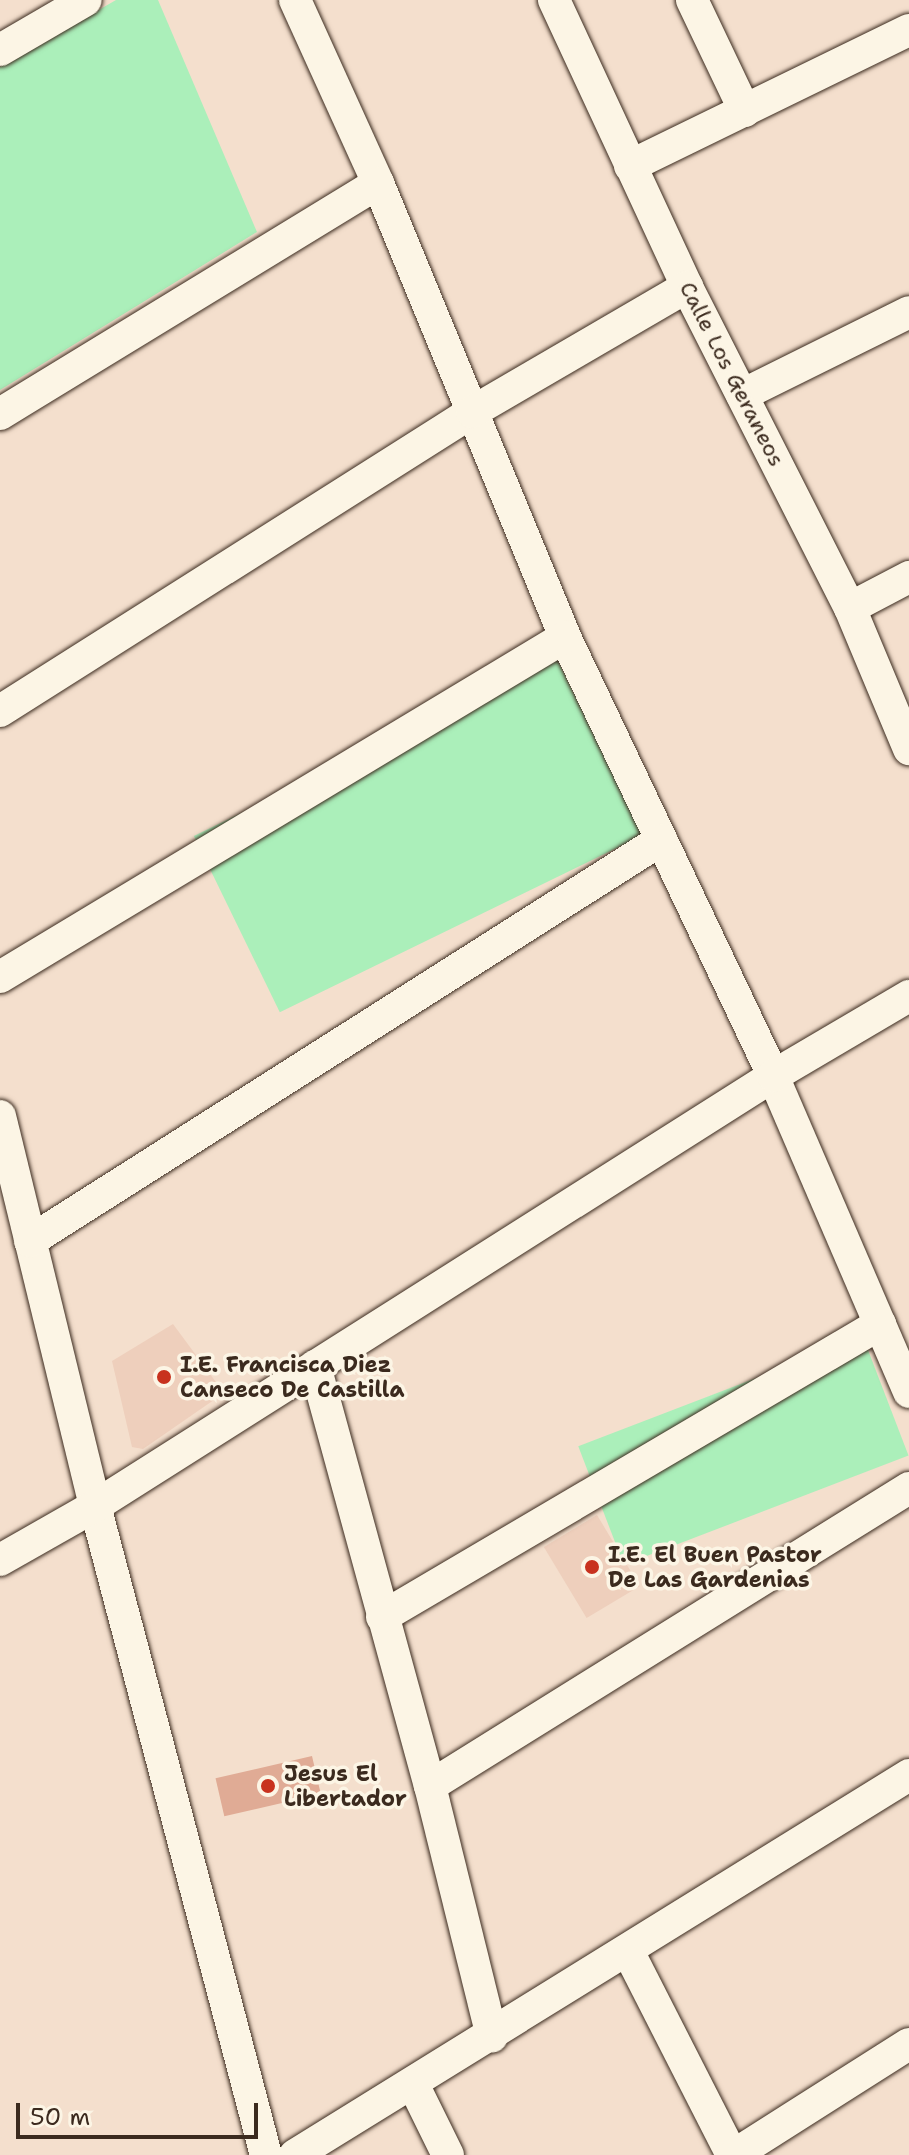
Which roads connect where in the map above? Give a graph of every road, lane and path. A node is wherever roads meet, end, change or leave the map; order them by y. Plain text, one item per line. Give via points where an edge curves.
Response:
1 (86, 0) edge
2 (295, 0) edge
3 (554, 0) edge
4 (692, 0) edge
5 (909, 30) edge
6 (0, 50) edge
7 (745, 111) junction
8 (630, 166) junction
9 (378, 183) junction
10 (687, 287) junction
11 (909, 312) edge
12 (742, 395) junction
13 (472, 412) junction
14 (0, 414) edge
15 (909, 577) edge
16 (850, 608) junction
17 (565, 637) junction
18 (0, 711) edge
19 (909, 749) edge
20 (661, 840) junction
21 (0, 977) edge
22 (909, 996) edge
23 (773, 1076) junction
24 (0, 1116) edge
25 (30, 1241) junction
26 (880, 1324) junction
27 (315, 1366) junction
28 (909, 1392) edge
29 (909, 1488) edge
30 (95, 1506) junction
31 (0, 1560) edge
32 (382, 1617) junction
33 (909, 1775) edge
34 (430, 1786) junction
35 (628, 1951) junction
36 (492, 2036) junction
37 (909, 2044) edge
38 (413, 2084) junction
39 (266, 2155) edge
40 (295, 2155) edge
41 (448, 2155) edge
42 (733, 2155) edge

1 - 6 street
2 - 9 street
3 - 8 street, Calle Los Geraneos
4 - 7 street
5 - 7 street
7 - 8 street
8 - 10 street, Calle Los Geraneos
9 - 13 street
9 - 14 street
10 - 12 street, Calle Los Geraneos
10 - 13 street
11 - 12 street
12 - 16 street, Calle Los Geraneos
13 - 17 street
13 - 18 street
15 - 16 street
16 - 19 street, Calle Los Geraneos
17 - 20 street
17 - 21 street
20 - 23 street
20 - 25 street
22 - 23 street
23 - 26 street
23 - 27 street
24 - 25 street
25 - 30 street
26 - 28 street
26 - 32 street
27 - 30 street
27 - 32 street
29 - 34 street
30 - 31 street
30 - 39 street
32 - 34 street
33 - 35 street
34 - 36 street
35 - 36 street
35 - 42 street
36 - 38 street
37 - 42 street
38 - 40 street
38 - 41 street

